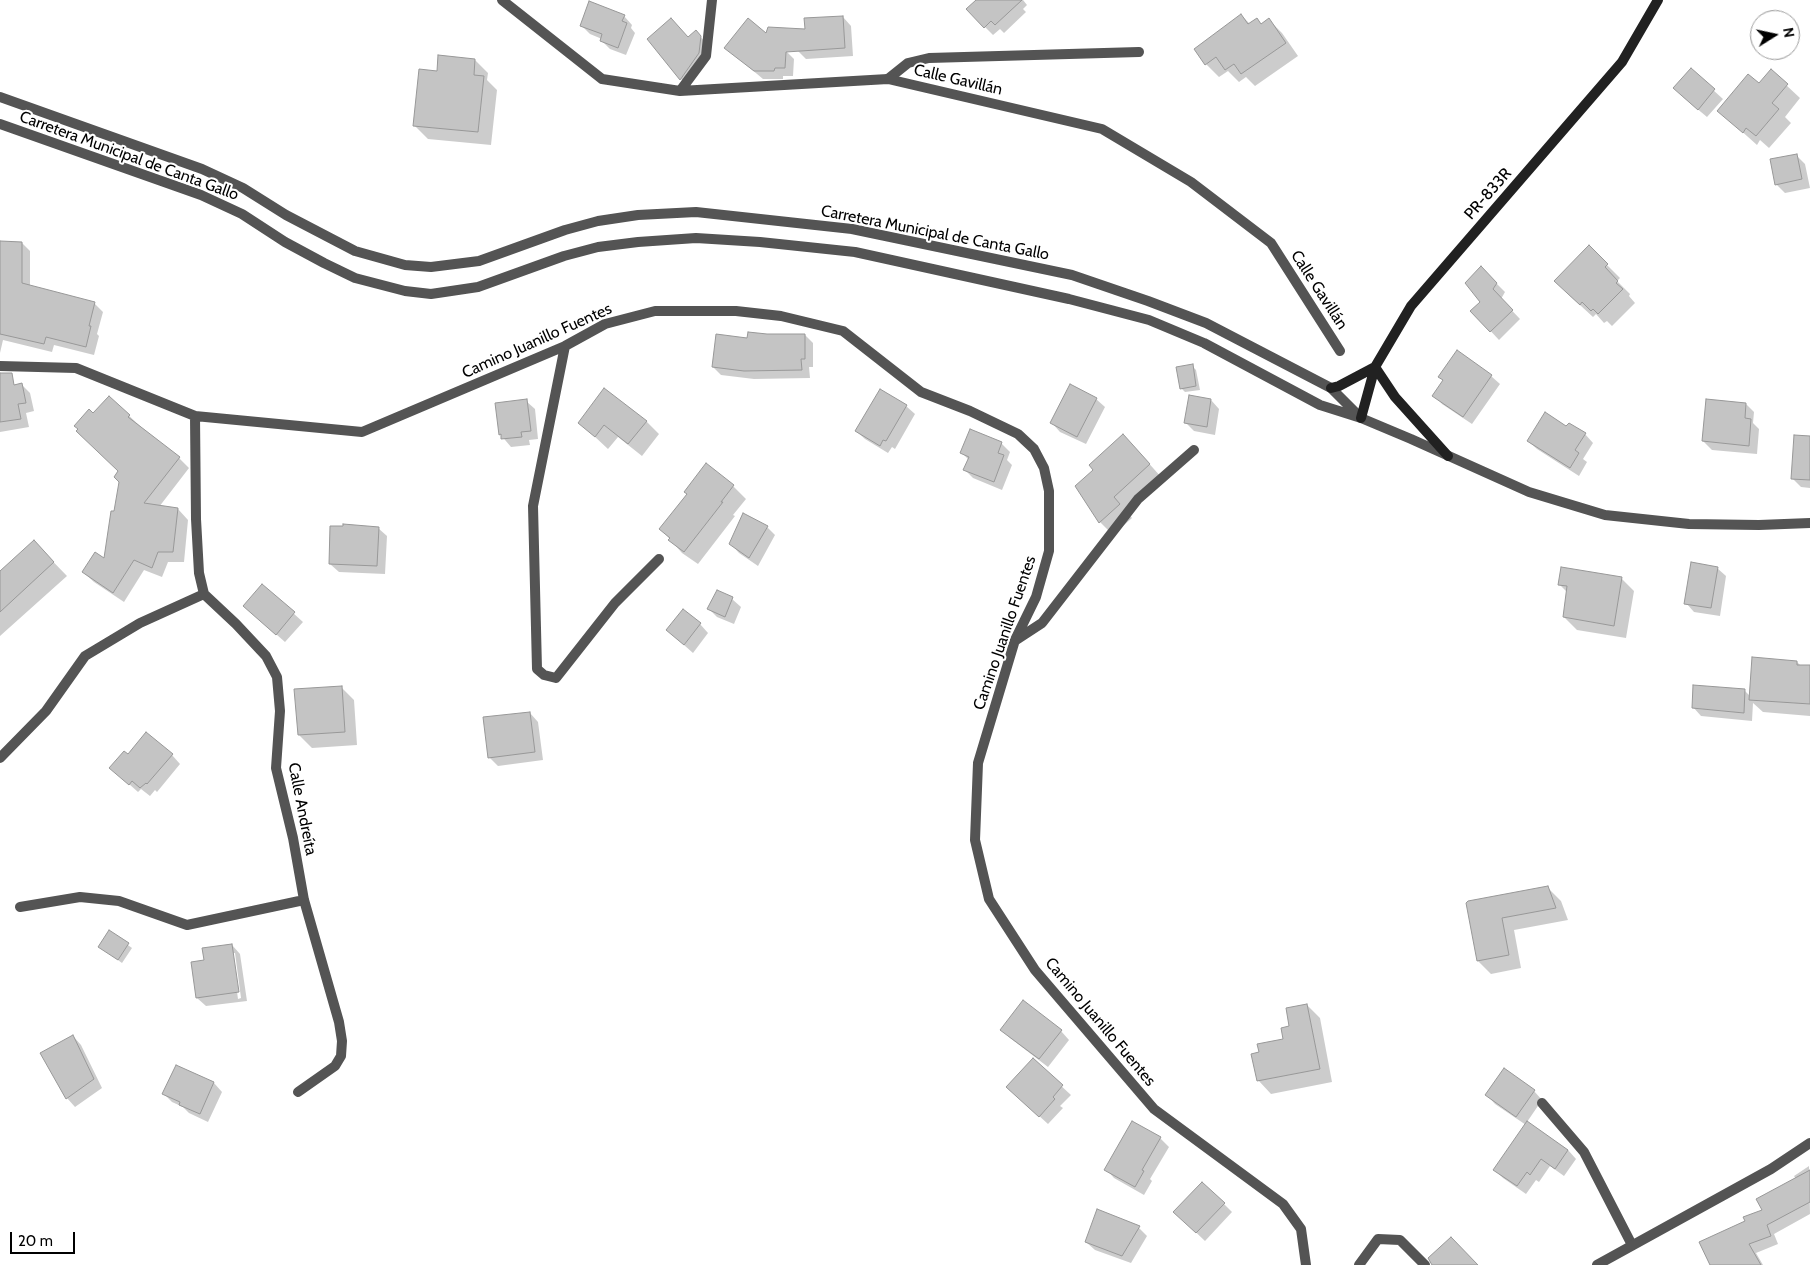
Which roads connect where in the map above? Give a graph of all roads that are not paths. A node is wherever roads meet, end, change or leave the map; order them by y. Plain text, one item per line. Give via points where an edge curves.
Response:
1 (502, 0) edge
2 (712, 0) edge
3 (1658, 0) edge
4 (1139, 52) dead end
5 (888, 79) junction
6 (680, 90) junction
7 (0, 97) edge
8 (0, 124) edge
9 (565, 346) junction
10 (1340, 351) dead end
11 (0, 366) edge
12 (1375, 367) junction
13 (1331, 388) junction
14 (195, 416) junction
15 (1361, 418) junction
16 (1194, 450) dead end
17 (1448, 456) junction
18 (1810, 523) edge
19 (659, 559) dead end
20 (204, 594) junction
21 (1015, 640) junction
22 (0, 758) edge
23 (304, 900) junction
24 (20, 907) dead end
25 (298, 1092) dead end
26 (1542, 1103) dead end
27 (1810, 1143) edge
28 (1632, 1245) junction
29 (1306, 1265) edge
30 (1360, 1265) edge
31 (1425, 1265) edge
32 (1597, 1265) edge

1 - 6 street, Calle Gavillán via 602,79
2 - 6 street via 706,56
3 - 12 street, PR-833R / PR-833R via 1622,62 1411,306
4 - 5 street via 928,58 908,63
5 - 6 street, Calle Gavillán
5 - 10 street, Calle Gavillán via 1102,129 1191,182 1271,244
7 - 13 street, Carretera Municipal de Canta Gallo via 202,169 243,188 355,252 405,265 431,267 479,261 598,220 638,215 696,212 852,229 1072,275 1206,324
8 - 15 street, Carretera Municipal de Canta Gallo via 201,195 242,214 285,242 355,278 405,291 431,294 478,287 573,254 638,242 696,238 855,252 1149,320 1204,343 1320,405
9 - 14 street, Camino Juanillo Fuentes via 362,432
9 - 19 street via 534,506 537,669 556,678 615,603
9 - 21 street, Camino Juanillo Fuentes via 605,324 655,311 736,311 781,316 843,331 921,392 1018,434 1034,448 1046,476 1049,551 1036,597
11 - 14 street, Camino Juanillo Fuentes via 76,368
12 - 13 street
12 - 15 street, PR-833R / PR-833R
12 - 17 street via 1395,397
13 - 15 street, Carretera Municipal de Canta Gallo
14 - 20 street via 196,519 199,573
15 - 17 street, Carretera Municipal de Canta Gallo
16 - 21 street via 1138,499 1042,623
17 - 18 street, Carretera Municipal de Canta Gallo via 1528,492 1605,515 1689,524
20 - 22 street via 140,624 85,656 46,711
20 - 23 street, Calle Andreíta via 266,656 277,677 280,711 276,768
21 - 29 street, Camino Juanillo Fuentes via 978,763 975,840 989,899 1035,970 1154,1109 1282,1204 1301,1229
23 - 24 street via 187,925 119,901 80,897
23 - 25 street, Calle Andreíta via 342,1041 341,1056 335,1066
26 - 28 street via 1584,1152
27 - 28 street via 1772,1169
28 - 32 street
30 - 31 street via 1378,1238 1400,1240

